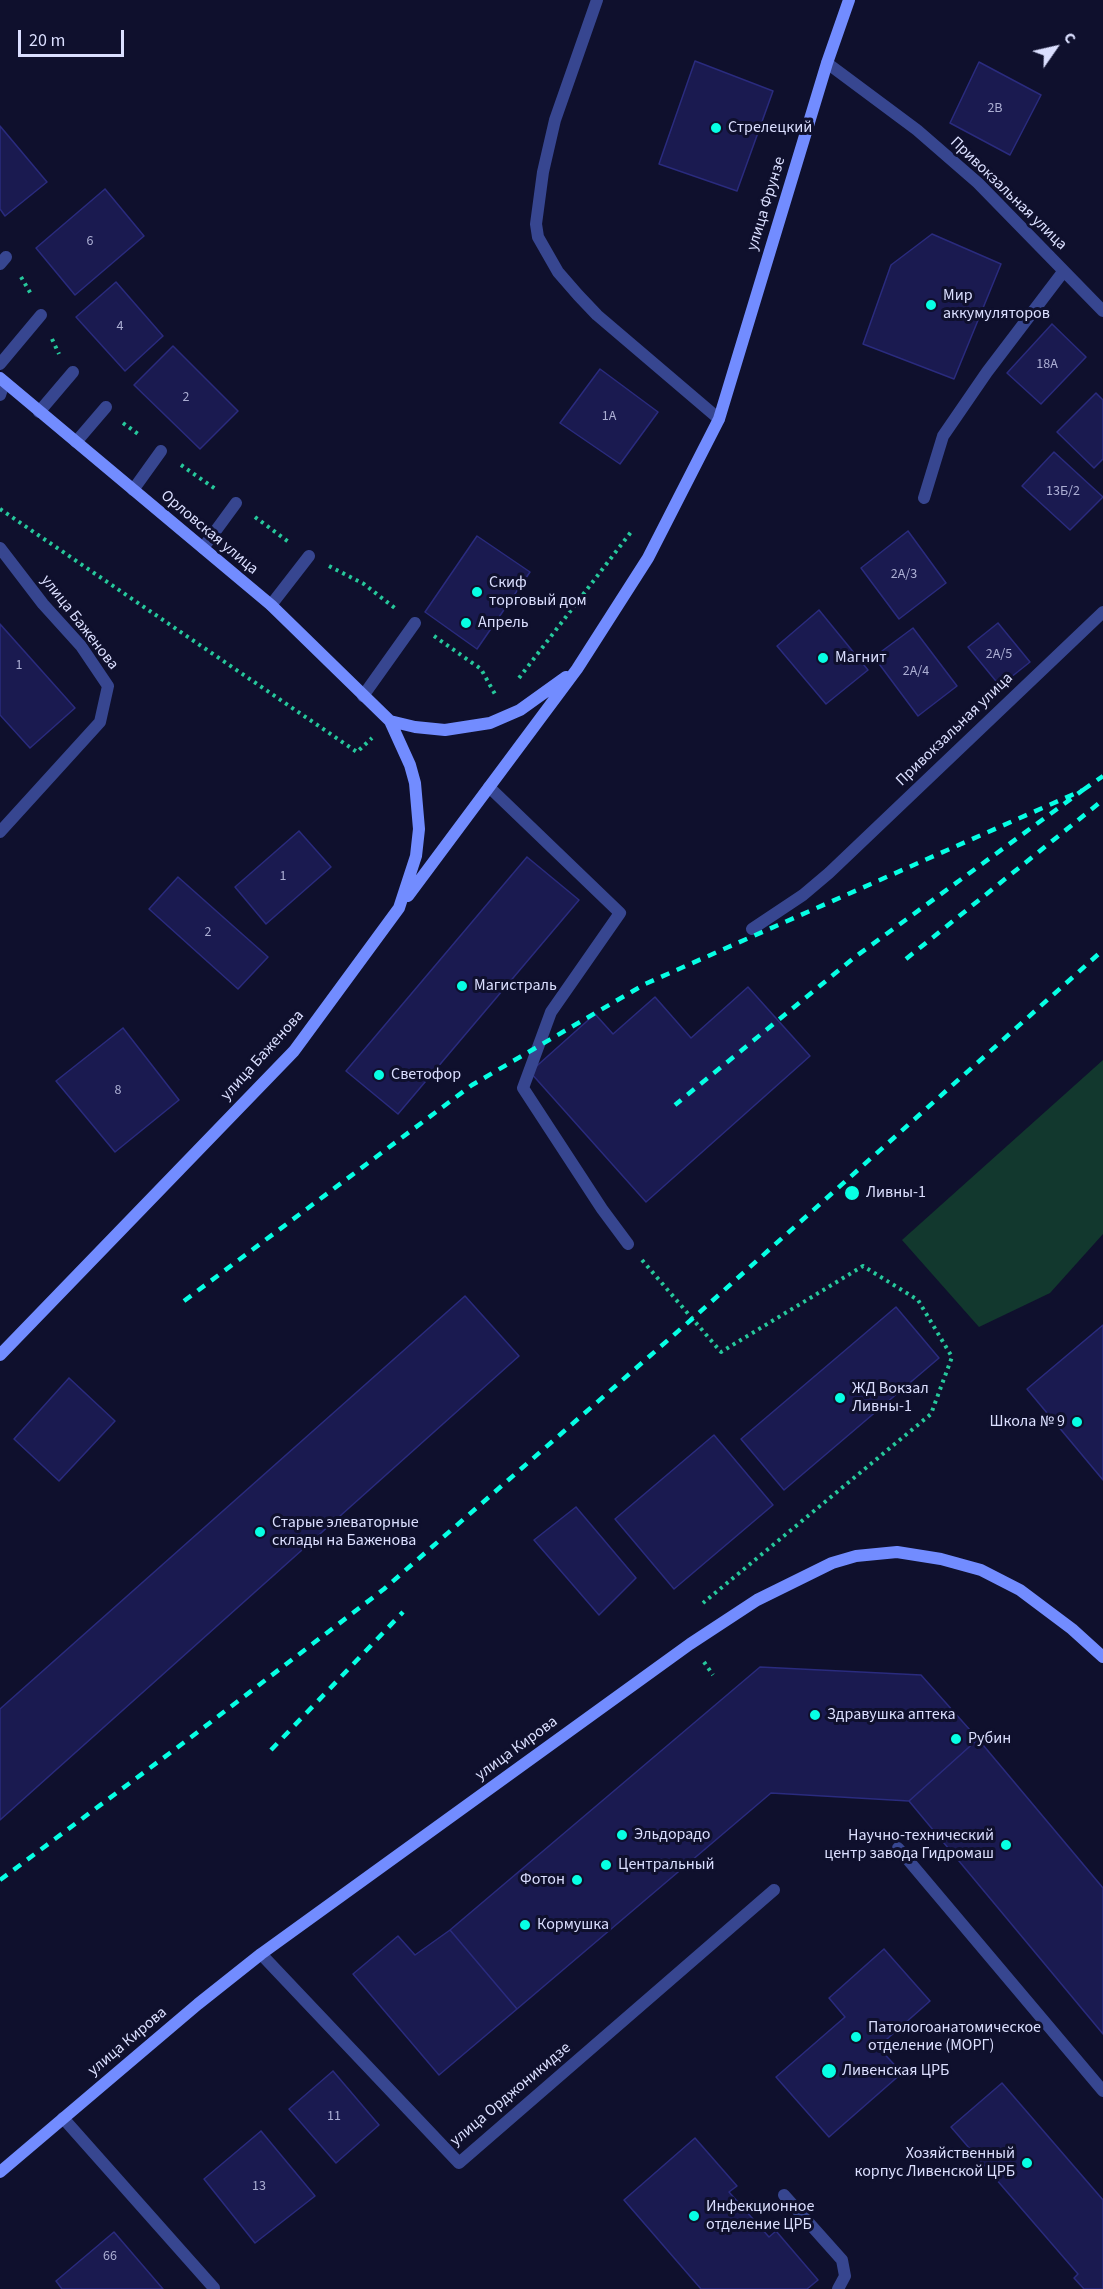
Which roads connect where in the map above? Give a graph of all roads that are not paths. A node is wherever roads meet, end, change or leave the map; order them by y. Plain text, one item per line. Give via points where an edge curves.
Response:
1 (597, 0) edge
2 (849, 0) edge
3 (827, 63) junction
4 (1064, 272) junction
5 (1103, 311) edge
6 (41, 315) road end
7 (0, 364) edge
8 (73, 372) road end
9 (2, 381) edge
10 (0, 395) edge
11 (106, 407) road end
12 (39, 412) junction
13 (719, 419) junction
14 (76, 442) junction
15 (161, 451) road end
16 (133, 490) junction
17 (924, 498) dead end
18 (236, 503) road end
19 (0, 548) edge
20 (203, 548) junction
21 (309, 556) road end
22 (271, 605) junction
23 (1103, 612) edge
24 (415, 622) road end
25 (577, 669) junction
26 (363, 696) junction
27 (390, 721) junction
28 (489, 787) junction
29 (0, 832) edge
30 (399, 908) junction
31 (752, 929) dead end
32 (628, 1244) road end
33 (0, 1355) edge
34 (1103, 1657) edge
35 (898, 1848) dead end
36 (774, 1890) dead end
37 (261, 1954) junction
38 (1103, 2091) edge
39 (63, 2118) junction
40 (0, 2172) edge
41 (784, 2195) dead end
42 (214, 2288) edge
43 (838, 2289) edge

1 - 13 street via 555,120 543,172 538,237 558,272 597,315
2 - 3 street, улица Фрунзе
3 - 4 street, Привокзальная улица via 917,130 978,183
3 - 13 street, улица Фрунзе
4 - 5 street, Привокзальная улица
4 - 17 street via 987,372 944,436
6 - 7 street
8 - 12 street
9 - 10 street
9 - 12 street, Орловская улица
11 - 14 street
12 - 14 street, Орловская улица
13 - 25 street, улица Фрунзе via 648,558
14 - 16 street, Орловская улица
15 - 16 street
16 - 20 street, Орловская улица
18 - 20 street
19 - 29 street, улица Баженова via 81,646 108,686 100,722
20 - 22 street, Орловская улица
21 - 22 street
22 - 26 street, Орловская улица
23 - 31 street, Привокзальная улица via 829,873
24 - 26 street
25 - 27 street via 520,710 490,723 446,730
25 - 28 street, улица Фрунзе
26 - 27 street, Орловская улица
27 - 30 street, улица Баженова via 410,765 419,815 416,856
28 - 30 street, улица Фрунзе
28 - 32 street via 620,913 551,1012 524,1088
30 - 33 street, улица Баженова via 294,1051
34 - 37 street, улица Кирова via 1020,1590 981,1570 897,1552 832,1563 758,1600 690,1644
35 - 38 street
36 - 37 street, улица Орджоникидзе via 459,2163
37 - 39 street, улица Кирова
39 - 40 street, улица Кирова
39 - 42 street
41 - 43 street via 842,2260 845,2276

